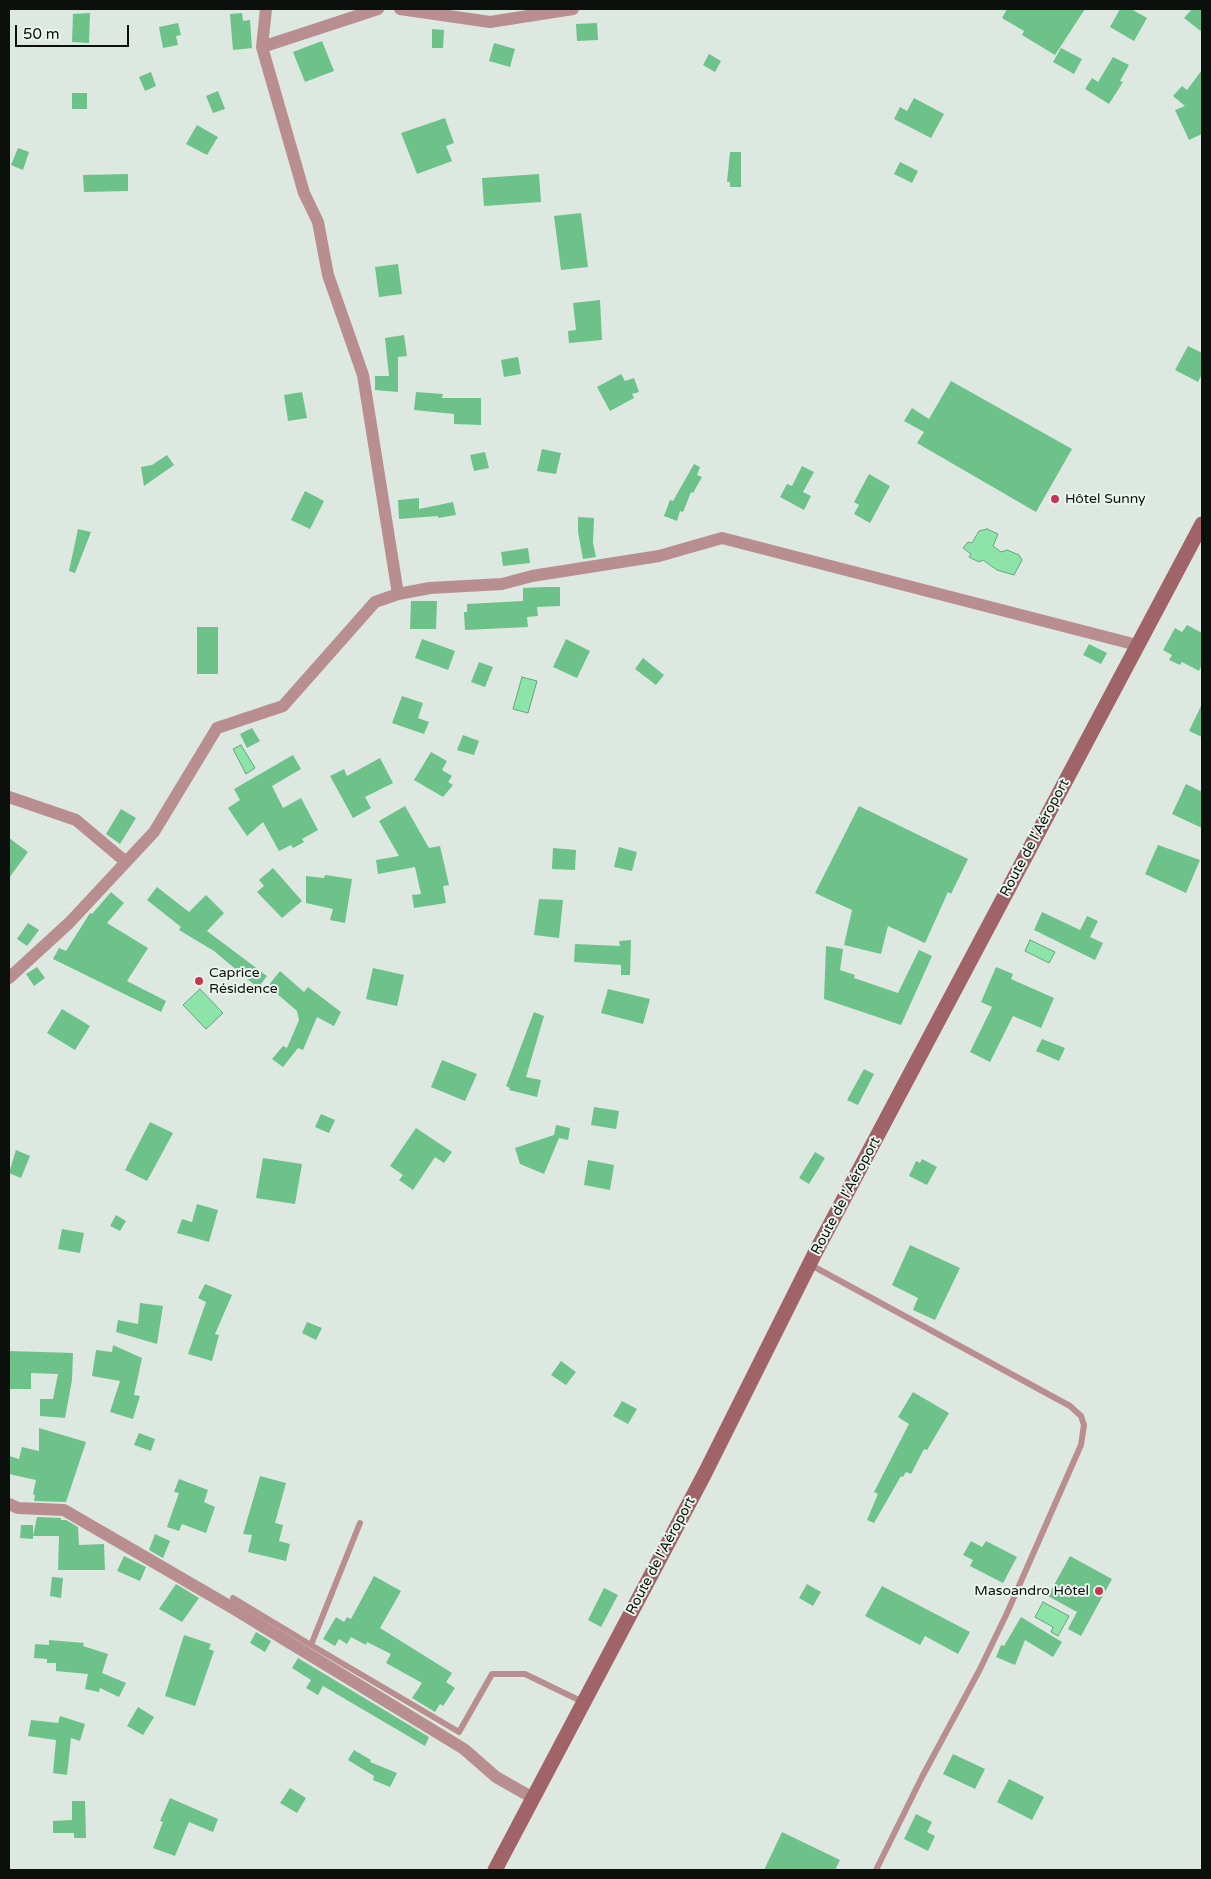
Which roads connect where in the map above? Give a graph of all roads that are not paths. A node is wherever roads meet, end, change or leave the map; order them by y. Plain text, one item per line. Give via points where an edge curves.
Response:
1 (266, 9) edge
2 (378, 9) edge
3 (400, 9) edge
4 (573, 9) edge
5 (262, 47) junction
6 (1202, 524) edge
7 (398, 594) junction
8 (1137, 645) junction
9 (9, 797) edge
10 (126, 862) junction
11 (9, 978) edge
12 (809, 1264) junction
13 (9, 1504) edge
14 (360, 1523) dead end
15 (233, 1598) dead end
16 (311, 1645) junction
17 (583, 1702) junction
18 (533, 1798) junction
19 (495, 1870) edge
20 (876, 1870) edge

1 - 5 street
2 - 5 street
3 - 4 street via 490,22
5 - 7 street via 304,194 318,222 328,275 363,376
6 - 8 main road, Route de l'Aéroport
7 - 8 street via 430,588 502,584 532,576 659,556 722,538
7 - 10 street via 375,602 283,706 217,728 154,832
8 - 12 main road, Route de l'Aéroport
9 - 10 street via 76,820
10 - 11 street via 69,923
12 - 17 main road, Route de l'Aéroport via 704,1476
12 - 20 lane via 1070,1406 1081,1416 1084,1425 1081,1445 1007,1612
13 - 18 street via 18,1508 64,1510 464,1749 496,1777
14 - 16 lane
15 - 16 lane
16 - 17 lane via 459,1732 492,1674 525,1674
17 - 18 main road, Route de l'Aéroport
18 - 19 main road, Route de l'Aéroport

